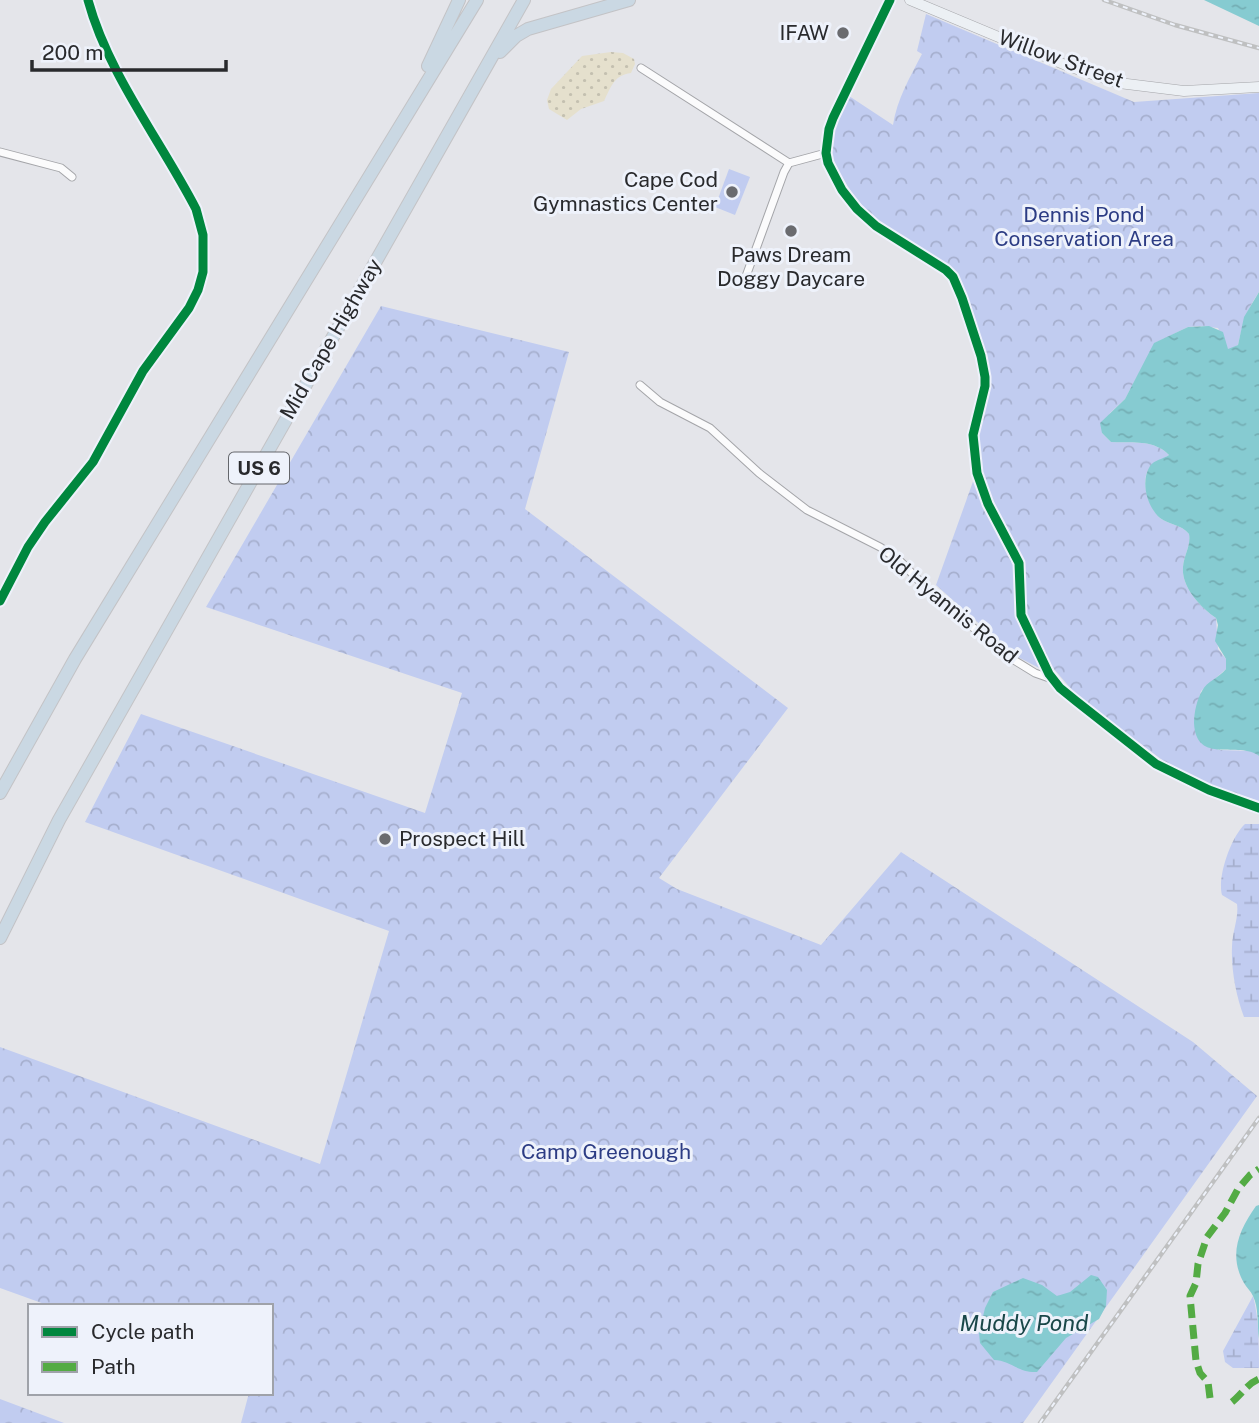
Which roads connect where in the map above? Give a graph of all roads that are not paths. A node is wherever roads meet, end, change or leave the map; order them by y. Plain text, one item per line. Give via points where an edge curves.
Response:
1 (459, 0) edge
2 (477, 0) edge
3 (524, 0) edge
4 (629, 0) edge
5 (890, 0) edge
6 (911, 0) edge
7 (641, 68) dead end
8 (484, 70) junction
9 (1259, 88) edge
10 (385, 150) junction
11 (0, 152) edge
12 (826, 153) junction
13 (789, 163) junction
14 (72, 177) dead end
15 (745, 279) dead end
16 (640, 385) dead end
17 (1053, 679) junction
18 (0, 793) edge
19 (1259, 807) edge
20 (0, 938) edge

1 - 10 highway
2 - 10 highway, US 6
3 - 8 highway, Mid Cape Highway / US 6
4 - 8 highway via 528,29 511,40
5 - 12 street via 833,118
6 - 9 main road, Willow Street via 1119,83 1184,91
7 - 13 street
8 - 20 highway, Mid Cape Highway / US 6 via 65,810
10 - 18 highway, US 6 via 75,659
11 - 14 street via 61,168
12 - 13 street
12 - 17 street via 842,190 865,217 953,277 985,377 973,435 977,473 1020,567 1024,625
13 - 15 street
16 - 17 street, Old Hyannis Road via 660,402 718,434 807,510 901,562 1009,657
17 - 19 street via 1156,764 1209,790

